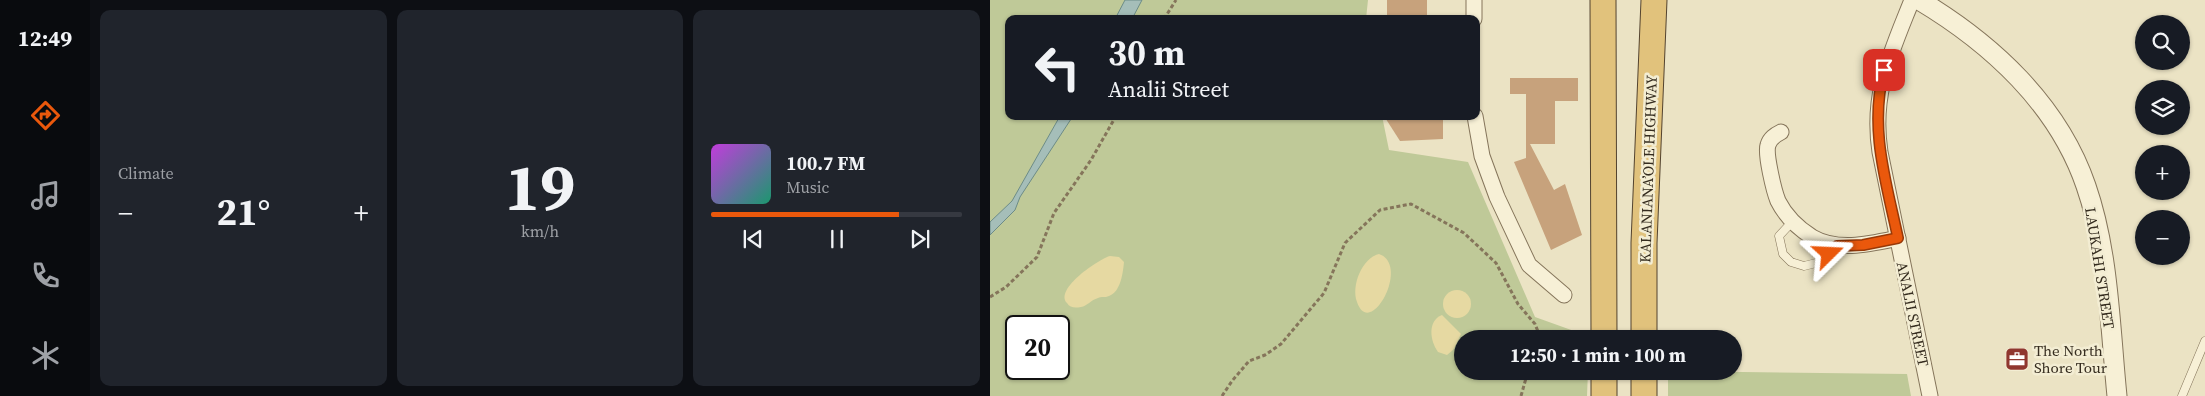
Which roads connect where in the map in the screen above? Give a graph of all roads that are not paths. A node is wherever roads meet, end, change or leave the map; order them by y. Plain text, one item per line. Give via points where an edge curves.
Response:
1 (1474, 0) edge
2 (1603, 0) edge
3 (1654, 0) edge
4 (1912, 0) edge
5 (1919, 0) edge
6 (1474, 15) edge
7 (1476, 120) edge
8 (1781, 132) dead end
9 (1792, 222) junction
10 (1898, 238) junction
11 (1837, 246) junction
12 (1564, 295) dead end
13 (1604, 330) edge
14 (1644, 330) edge
15 (2205, 341) edge
16 (1604, 380) edge
17 (1644, 380) edge
18 (1604, 396) edge
19 (1644, 396) edge
20 (1930, 396) edge
21 (2117, 396) edge
22 (2182, 396) edge

1 - 6 street
2 - 13 highway
3 - 14 highway, KALANIANA’OLE HIGHWAY via 1644,243
4 - 10 street, ANALII STREET via 1884,70 1877,102 1878,144
5 - 21 street, LAUKAHI STREET via 1957,23 2003,62 2036,97 2065,141 2086,185 2098,231
7 - 12 street via 1482,156 1529,265
8 - 9 street via 1771,139 1767,151 1778,200
9 - 11 street via 1813,237
9 - 11 lane via 1779,236 1783,254 1791,262 1804,266 1820,262
10 - 11 street
10 - 20 street, ANALII STREET
15 - 22 lane
16 - 18 highway
17 - 19 highway

